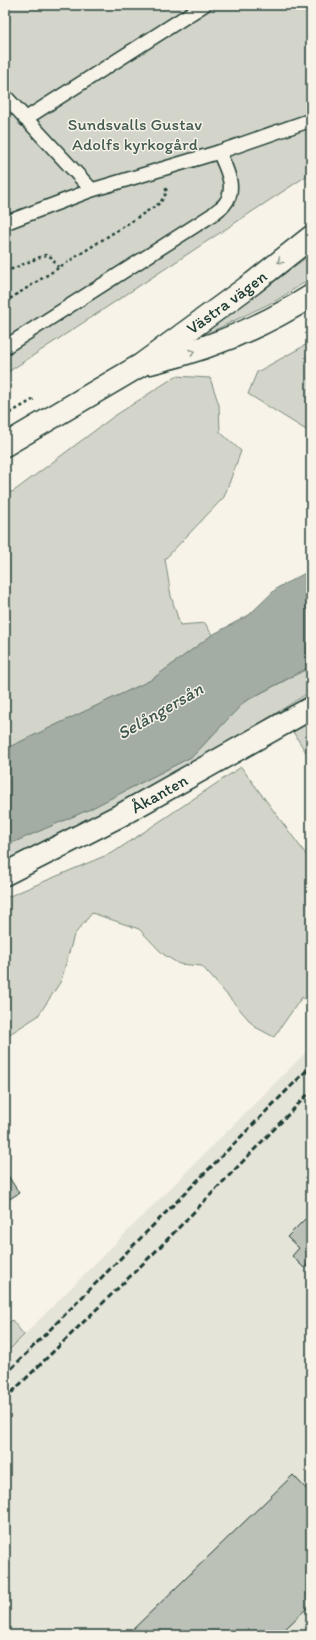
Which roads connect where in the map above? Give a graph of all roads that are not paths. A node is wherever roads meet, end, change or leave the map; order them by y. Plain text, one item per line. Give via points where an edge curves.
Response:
1 (204, 5) edge
2 (5, 96) edge
3 (25, 119) junction
4 (311, 120) edge
5 (219, 152) junction
6 (92, 190) junction
7 (5, 222) edge
8 (311, 237) edge
9 (311, 296) edge
10 (5, 347) edge
11 (141, 365) junction
12 (5, 445) edge
13 (311, 708) edge
14 (5, 874) edge

1 - 3 lane
2 - 3 lane
3 - 6 lane
4 - 5 lane
5 - 6 lane
5 - 10 lane via 230,178 230,193 225,204 212,215
6 - 7 lane
8 -> 11 street, Västra vägen
11 -> 9 street, Västra vägen via 184,355 236,335 285,313
11 - 12 street, Västra vägen
13 - 14 street, Åkanten via 121,815

